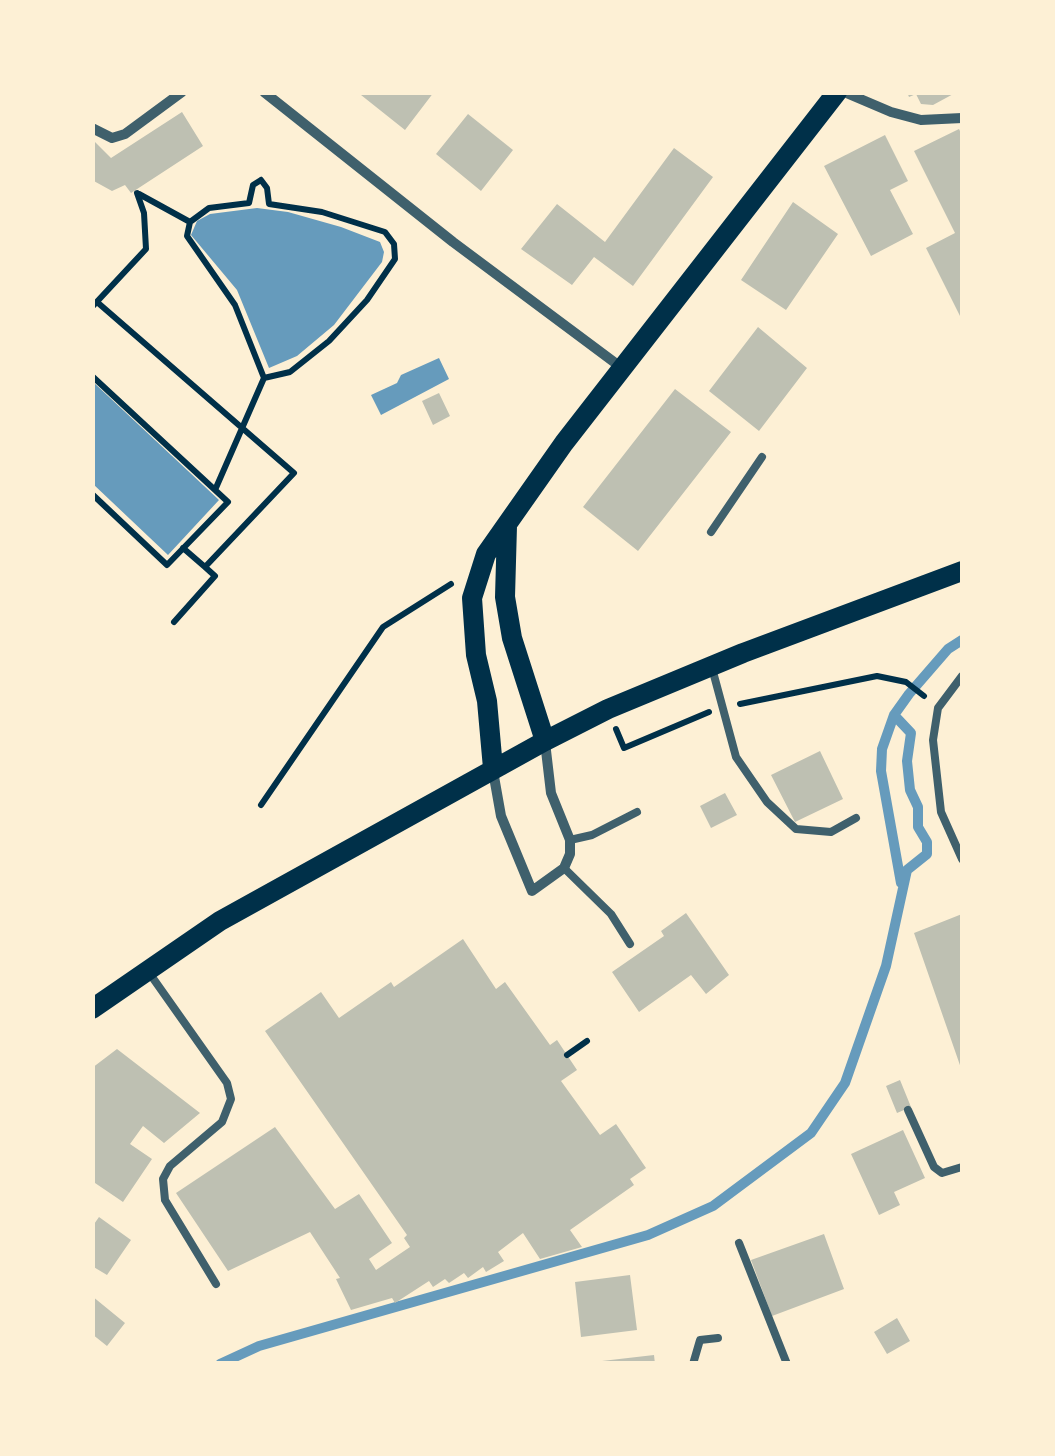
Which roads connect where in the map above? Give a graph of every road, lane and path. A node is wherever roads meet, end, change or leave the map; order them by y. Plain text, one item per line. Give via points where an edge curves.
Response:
1 (182, 92) edge
2 (264, 92) edge
3 (840, 92) edge
4 (962, 118) edge
5 (92, 128) edge
6 (190, 222) junction
7 (95, 304) edge
8 (622, 368) junction
9 (92, 376) edge
10 (264, 378) junction
11 (762, 457) dead end
12 (215, 490) junction
13 (92, 494) edge
14 (508, 526) junction
15 (711, 532) dead end
16 (183, 548) junction
17 (205, 568) junction
18 (962, 570) edge
19 (476, 576) junction
20 (174, 622) dead end
21 (712, 666) junction
22 (962, 676) edge
23 (906, 682) dead end
24 (920, 692) dead end
25 (545, 740) junction
26 (493, 768) junction
27 (262, 805) dead end
28 (637, 812) dead end
29 (856, 818) dead end
30 (570, 840) junction
31 (962, 859) edge
32 (564, 868) junction
33 (630, 944) dead end
34 (147, 970) junction
35 (92, 1010) edge
36 (587, 1041) dead end
37 (567, 1055) dead end
38 (908, 1110) dead end
39 (962, 1166) edge
40 (739, 1243) dead end
41 (216, 1284) dead end
42 (718, 1338) dead end
43 (693, 1364) edge
44 (787, 1364) edge

1 - 5 street via 125,134 112,138
2 - 8 street
3 - 4 street via 921,120
3 - 8 main road
6 - 7 path via 137,193 146,249
6 - 10 path via 187,236 235,305
6 - 10 path via 209,208 248,204 260,180 269,204 359,223 385,232 394,244 395,259 330,341 290,372
7 - 17 path via 294,473
8 - 14 main road
9 - 12 path
10 - 12 path
11 - 15 lane
12 - 16 path via 228,502
13 - 16 path via 167,564
14 - 19 main road
14 - 25 main road via 512,638
16 - 17 path
17 - 20 path via 215,576
18 - 21 main road
19 - 26 main road via 476,655
19 - 27 path via 444,586 383,627
21 - 25 main road
21 - 29 lane via 736,757 767,802 796,829 830,832
22 - 31 lane via 938,708 933,740 942,812
23 - 24 path
25 - 26 main road
25 - 30 street via 551,793
26 - 32 street via 502,816 532,891
26 - 34 main road via 252,902
28 - 30 lane
30 - 32 street
32 - 33 lane via 611,914
34 - 35 main road
34 - 41 lane via 227,1083 231,1099 222,1122 162,1180 165,1200
36 - 37 path
38 - 39 lane via 934,1167 942,1172
40 - 44 lane
42 - 43 lane via 700,1340

